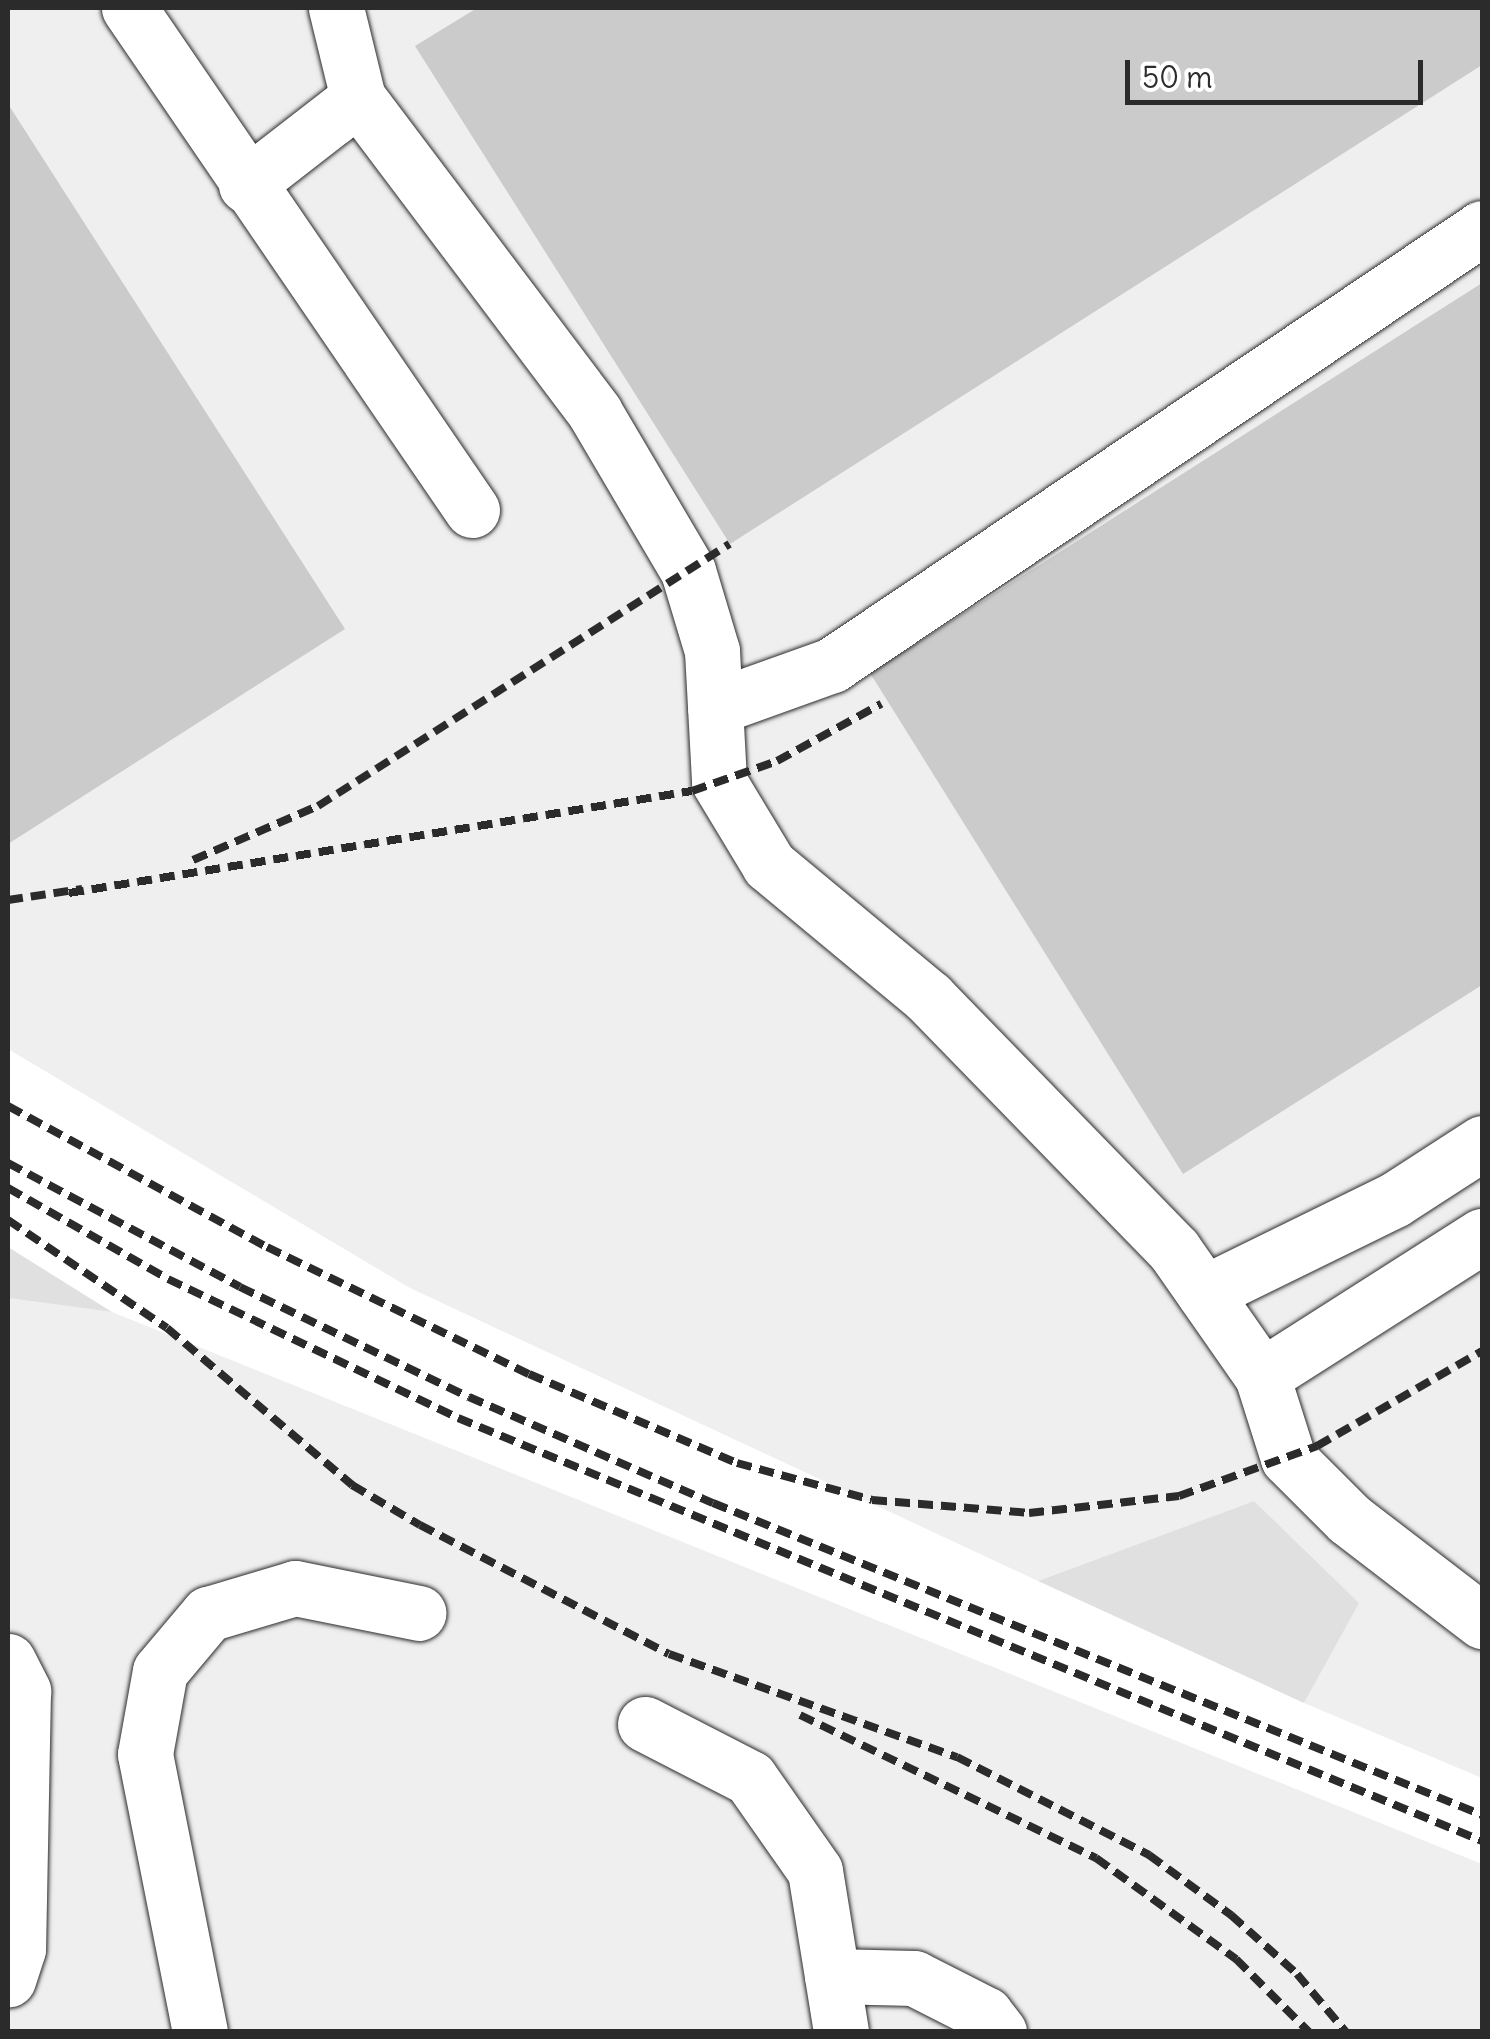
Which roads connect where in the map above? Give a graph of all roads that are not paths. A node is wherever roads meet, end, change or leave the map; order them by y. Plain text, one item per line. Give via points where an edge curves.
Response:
1 (129, 8) edge
2 (336, 8) edge
3 (358, 98) junction
4 (246, 185) junction
5 (1482, 228) edge
6 (472, 510) dead end
7 (715, 707) junction
8 (1482, 1142) edge
9 (1482, 1236) edge
10 (1204, 1293) junction
11 (1262, 1376) junction
12 (420, 1613) dead end
13 (1482, 1621) edge
14 (8, 1661) edge
15 (645, 1724) dead end
16 (832, 1976) junction
17 (8, 1979) edge
18 (200, 2032) edge
19 (841, 2032) edge
20 (999, 2032) edge

1 - 4 lane
2 - 3 lane
3 - 4 lane
3 - 7 lane via 595,412 688,571 712,651
4 - 6 lane
5 - 7 lane via 832,665
7 - 10 lane via 719,782 769,865 930,998 1174,1250
8 - 10 lane via 1394,1200
9 - 11 lane
10 - 11 lane
11 - 13 lane via 1288,1458 1348,1518
12 - 18 lane via 294,1588 208,1614 160,1672 146,1754
14 - 17 lane via 23,1691 18,1950
15 - 16 lane via 750,1778 815,1871
16 - 19 lane
16 - 20 lane via 914,1978 985,2014

